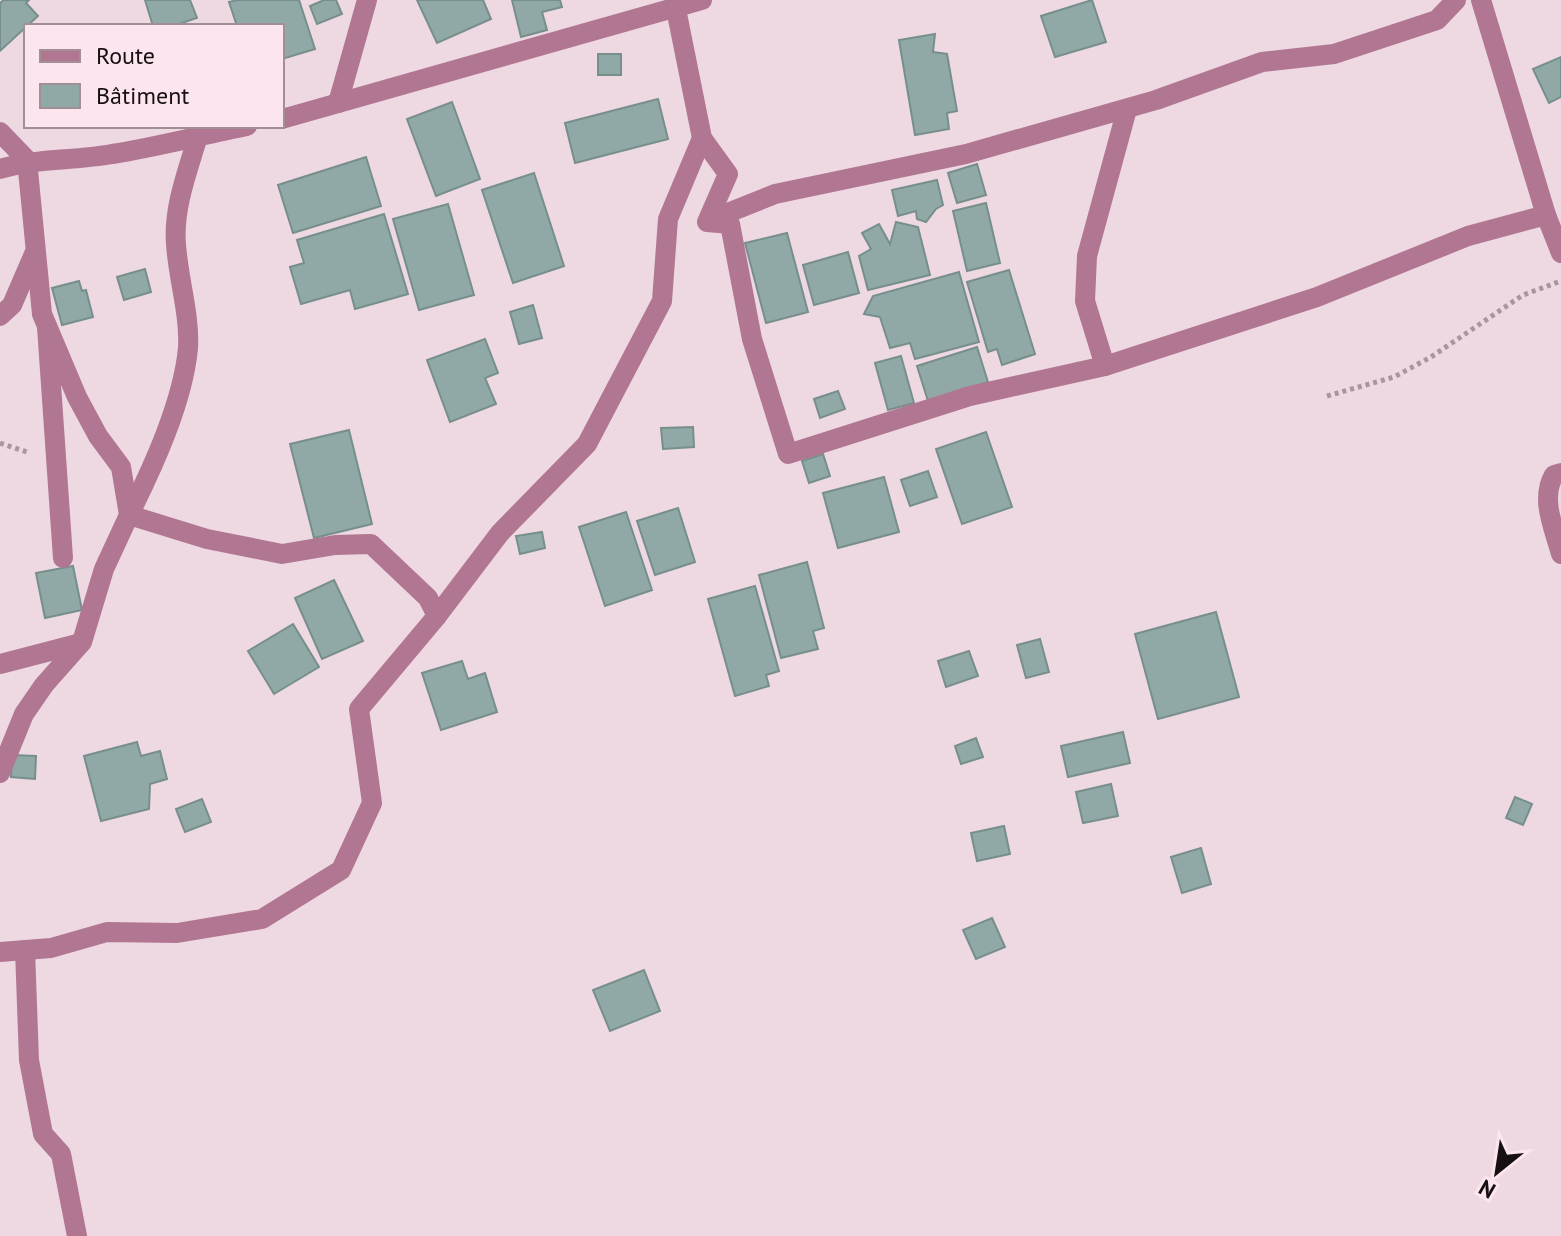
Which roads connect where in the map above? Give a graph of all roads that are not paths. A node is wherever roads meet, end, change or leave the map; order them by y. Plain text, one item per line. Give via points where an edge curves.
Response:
1 (367, 0) edge
2 (702, 0) edge
3 (1456, 0) edge
4 (1481, 0) edge
5 (676, 9) junction
6 (338, 103) junction
7 (1127, 109) junction
8 (284, 118) edge
9 (237, 128) edge
10 (0, 132) edge
11 (198, 136) junction
12 (702, 138) junction
13 (27, 160) junction
14 (0, 169) edge
15 (1546, 215) junction
16 (707, 222) junction
17 (35, 250) junction
18 (1561, 253) edge
19 (0, 316) edge
20 (46, 325) junction
21 (1105, 366) junction
22 (1561, 473) edge
23 (129, 515) junction
24 (1561, 554) edge
25 (63, 558) dead end
26 (437, 616) junction
27 (82, 642) junction
28 (0, 664) edge
29 (0, 773) edge
30 (25, 950) junction
31 (0, 952) edge
32 (77, 1236) edge

1 - 6 street
2 - 5 street
3 - 7 street via 1437,20 1334,54 1262,62
4 - 15 street
5 - 6 street
5 - 12 street
6 - 8 street
7 - 16 street via 966,154 775,194
7 - 21 street via 1087,256 1085,301
9 - 11 street
10 - 13 street
11 - 13 street via 63,161
11 - 23 street via 181,194 175,241 188,346 181,387
12 - 16 street via 728,174
12 - 26 street via 668,219 662,301 587,444 500,533
13 - 14 street
13 - 17 street
15 - 18 street
15 - 21 street via 1468,236 1317,297
16 - 21 street via 730,224 752,339 788,454 970,396
17 - 19 street via 12,305
17 - 20 street
20 - 23 street via 77,397 121,467
20 - 25 street
22 - 24 street via 1548,485 1547,500
23 - 26 street via 282,554 371,544 428,598
23 - 27 street via 104,569
26 - 30 street via 359,709 372,803 341,870 262,919 177,933 107,932
27 - 28 street
27 - 29 street via 24,714
30 - 31 street
30 - 32 street via 32,1075 43,1134 61,1154

